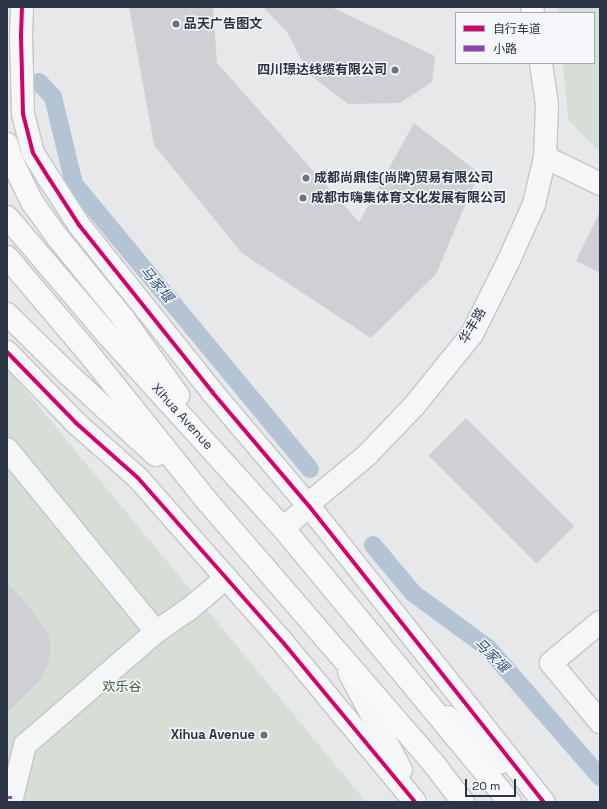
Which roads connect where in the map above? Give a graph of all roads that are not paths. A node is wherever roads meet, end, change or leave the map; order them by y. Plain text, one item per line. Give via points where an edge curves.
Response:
1 (22, 7) edge
2 (541, 64) edge
3 (7, 144) edge
4 (545, 157) junction
5 (600, 184) edge
6 (7, 217) edge
7 (7, 257) edge
8 (7, 314) edge
9 (7, 352) edge
10 (7, 449) edge
11 (239, 480) junction
12 (207, 501) junction
13 (309, 506) junction
14 (283, 528) junction
15 (226, 578) junction
16 (600, 622) edge
17 (156, 632) junction
18 (341, 656) junction
19 (418, 691) junction
20 (600, 722) edge
21 (10, 799) edge
22 (543, 800) edge
23 (416, 802) edge
24 (463, 802) edge
25 (510, 802) edge

1 - 13 street via 23,114 33,153 79,225 213,393
2 - 4 street, 华丰路 via 546,105
3 - 11 highway via 32,202 123,318
4 - 5 street
4 - 13 street, 华丰路 via 534,204 472,334 414,406 367,455
6 - 11 highway, Xihua Avenue via 106,333
7 - 12 highway via 86,350
8 - 12 highway via 67,373
9 - 15 street via 76,423 138,478
10 - 17 street
11 - 14 highway, Xihua Avenue
12 - 18 highway
13 - 14 street, 华丰路
13 - 22 street
14 - 19 highway, Xihua Avenue
15 - 17 street via 188,610
15 - 23 street
16 - 20 street via 551,663
17 - 21 street via 24,745
18 - 23 street
18 - 24 highway via 434,764
19 - 22 street
19 - 25 highway, Xihua Avenue

